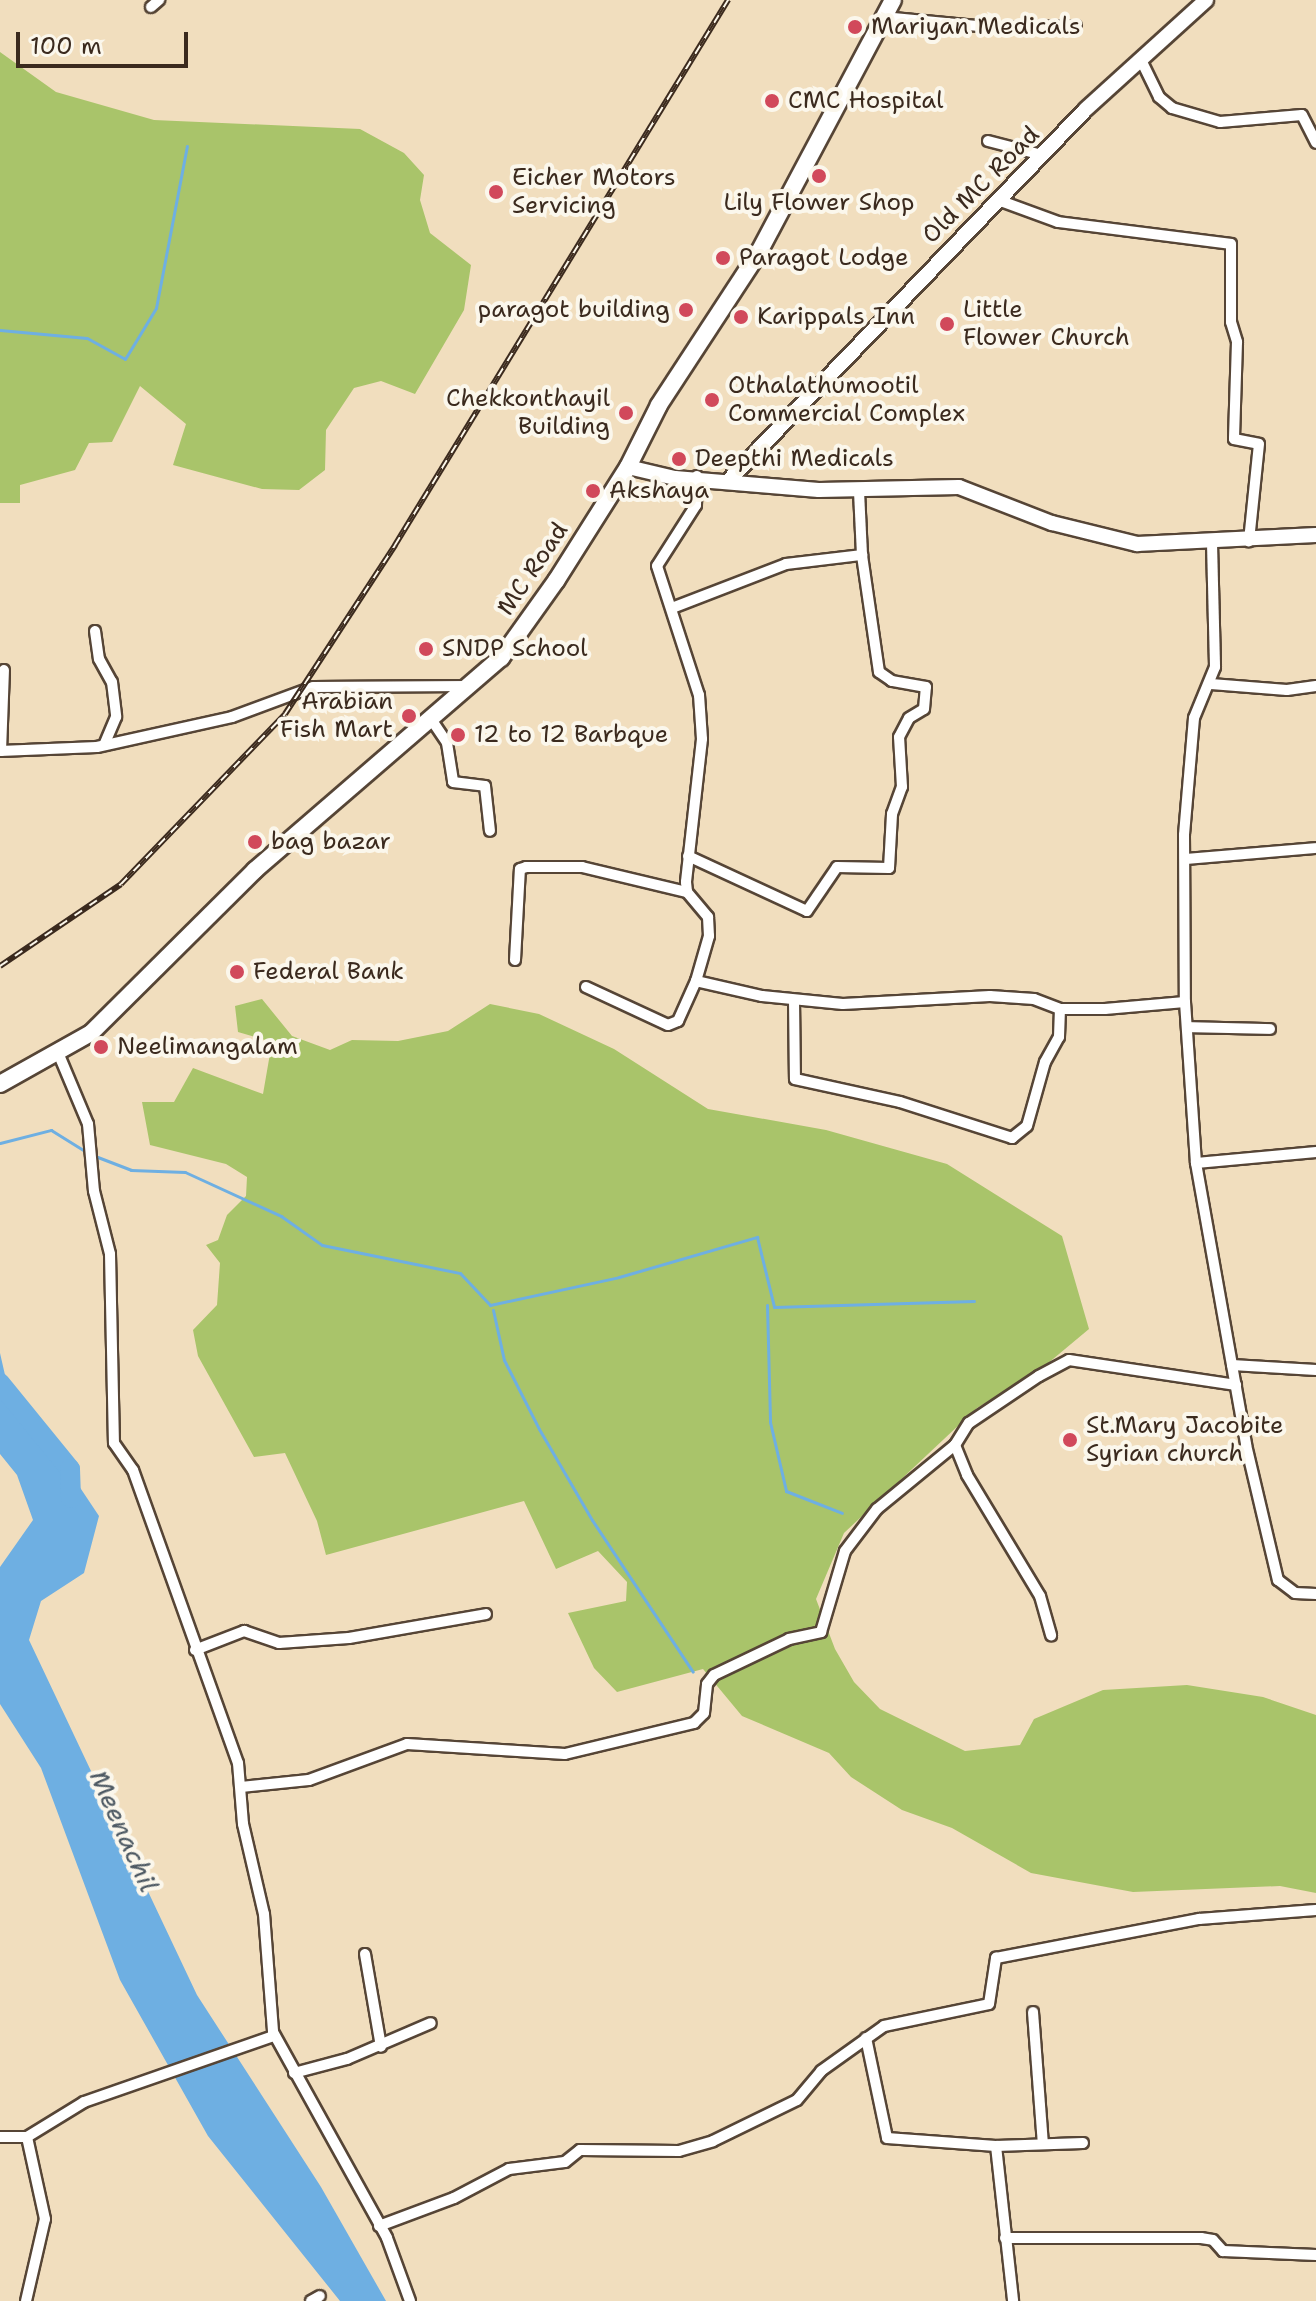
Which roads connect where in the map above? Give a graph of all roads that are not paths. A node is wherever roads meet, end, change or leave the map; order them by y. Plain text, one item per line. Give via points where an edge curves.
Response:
1 (893, 0) edge
2 (1206, 0) edge
3 (883, 17) junction
4 (1076, 26) dead end
5 (1142, 62) junction
6 (988, 141) dead end
7 (1316, 143) edge
8 (1042, 155) junction
9 (998, 200) junction
10 (628, 467) junction
11 (697, 476) junction
12 (730, 479) junction
13 (859, 492) junction
14 (1316, 535) edge
15 (1249, 541) junction
16 (1212, 543) junction
17 (862, 555) junction
18 (672, 608) junction
19 (95, 631) dead end
20 (4, 670) dead end
21 (1211, 684) junction
22 (471, 686) junction
23 (1316, 686) edge
24 (431, 719) junction
25 (104, 745) junction
26 (0, 751) edge
27 (490, 831) dead end
28 (1316, 848) edge
29 (688, 856) junction
30 (1185, 859) junction
31 (687, 892) junction
32 (515, 960) dead end
33 (696, 981) junction
34 (586, 987) dead end
35 (794, 1000) junction
36 (1185, 1002) junction
37 (1060, 1009) junction
38 (1188, 1027) junction
39 (1270, 1029) dead end
40 (59, 1055) junction
41 (0, 1084) edge
42 (1316, 1152) edge
43 (1196, 1163) junction
44 (1232, 1365) junction
45 (1316, 1370) edge
46 (1236, 1385) junction
47 (955, 1445) junction
48 (1316, 1594) edge
49 (486, 1614) dead end
50 (1051, 1635) dead end
51 (195, 1650) junction
52 (241, 1787) junction
53 (1316, 1910) edge
54 (365, 1954) dead end
55 (1033, 2012) dead end
56 (431, 2023) dead end
57 (274, 2036) junction
58 (866, 2038) junction
59 (381, 2047) junction
60 (294, 2073) junction
61 (0, 2137) edge
62 (27, 2137) junction
63 (1083, 2143) dead end
64 (1043, 2144) junction
65 (996, 2146) junction
66 (379, 2226) junction
67 (1005, 2238) junction
68 (1316, 2255) edge
69 (26, 2301) edge
70 (410, 2301) edge
71 (1013, 2301) edge

1 - 3 main road, MC Road
2 - 5 main road, Old MC Road
3 - 4 street via 1000,28
3 - 10 main road, MC Road via 759,252 659,405
5 - 7 street via 1159,97 1172,108 1220,122 1302,115
5 - 8 main road, Old MC Road
6 - 8 street
8 - 9 main road, Old MC Road
9 - 12 main road, Old MC Road
9 - 15 street via 1058,222 1231,244 1231,322 1237,342 1234,439 1259,444
10 - 11 main road via 657,475
10 - 22 main road, MC Road via 536,610 501,658
11 - 12 main road
11 - 18 street via 696,505 657,566
12 - 13 main road
13 - 16 main road via 959,487 1052,523 1137,544
13 - 17 street
14 - 15 main road
15 - 16 main road
16 - 21 street
17 - 18 street via 786,564
17 - 29 street via 879,672 892,681 926,687 924,709 909,718 899,737 902,787 892,814 889,868 837,867 807,911
18 - 29 street via 700,710 702,739
19 - 25 street via 99,659 112,682 116,717
20 - 26 street
21 - 23 street via 1287,690
21 - 30 street via 1194,718
22 - 24 main road, MC Road
22 - 25 street via 313,687 232,717
24 - 27 street via 447,743 453,782 485,786
24 - 40 main road, MC Road via 255,870 91,1033
25 - 26 street
28 - 30 street
29 - 31 street
30 - 36 street
31 - 32 street via 582,867 520,869
31 - 33 street via 708,917 709,936
33 - 34 street via 678,1021 668,1025
33 - 35 street
35 - 37 street via 843,1004 990,996 1034,999
35 - 37 street via 795,1079 930,1111 1012,1138 1027,1126 1045,1062 1059,1037
36 - 37 street
36 - 38 street
38 - 39 street
38 - 43 street
40 - 41 main road, MC Road
40 - 51 street via 83,1108 112,1276 114,1443 133,1470
42 - 43 street
43 - 44 street
44 - 45 street
44 - 46 street
46 - 47 street via 1069,1360 969,1423
46 - 48 street via 1278,1580 1295,1593
47 - 50 street via 967,1475 1040,1596
47 - 52 street via 877,1509 845,1551 821,1632 789,1639 714,1675 707,1684 701,1719 694,1723 565,1754 407,1744 378,1750 309,1780
49 - 51 street via 349,1638 279,1643 244,1631
51 - 52 street via 232,1745
52 - 57 street via 243,1824 264,1914
53 - 58 street via 1199,1919 1012,1953 996,1958 991,1966 989,2004 922,2015
54 - 59 street
55 - 64 street
56 - 59 street
57 - 60 street
57 - 62 street via 84,2102
58 - 65 street via 887,2138
58 - 66 street via 821,2071 797,2100 713,2141 679,2151 580,2150 565,2162 509,2169 454,2198
59 - 60 street
60 - 66 street
61 - 62 street
62 - 69 street via 45,2219
63 - 64 street
64 - 65 street
65 - 67 street
66 - 70 street
67 - 68 street via 1201,2238 1213,2240 1223,2251
67 - 71 street

